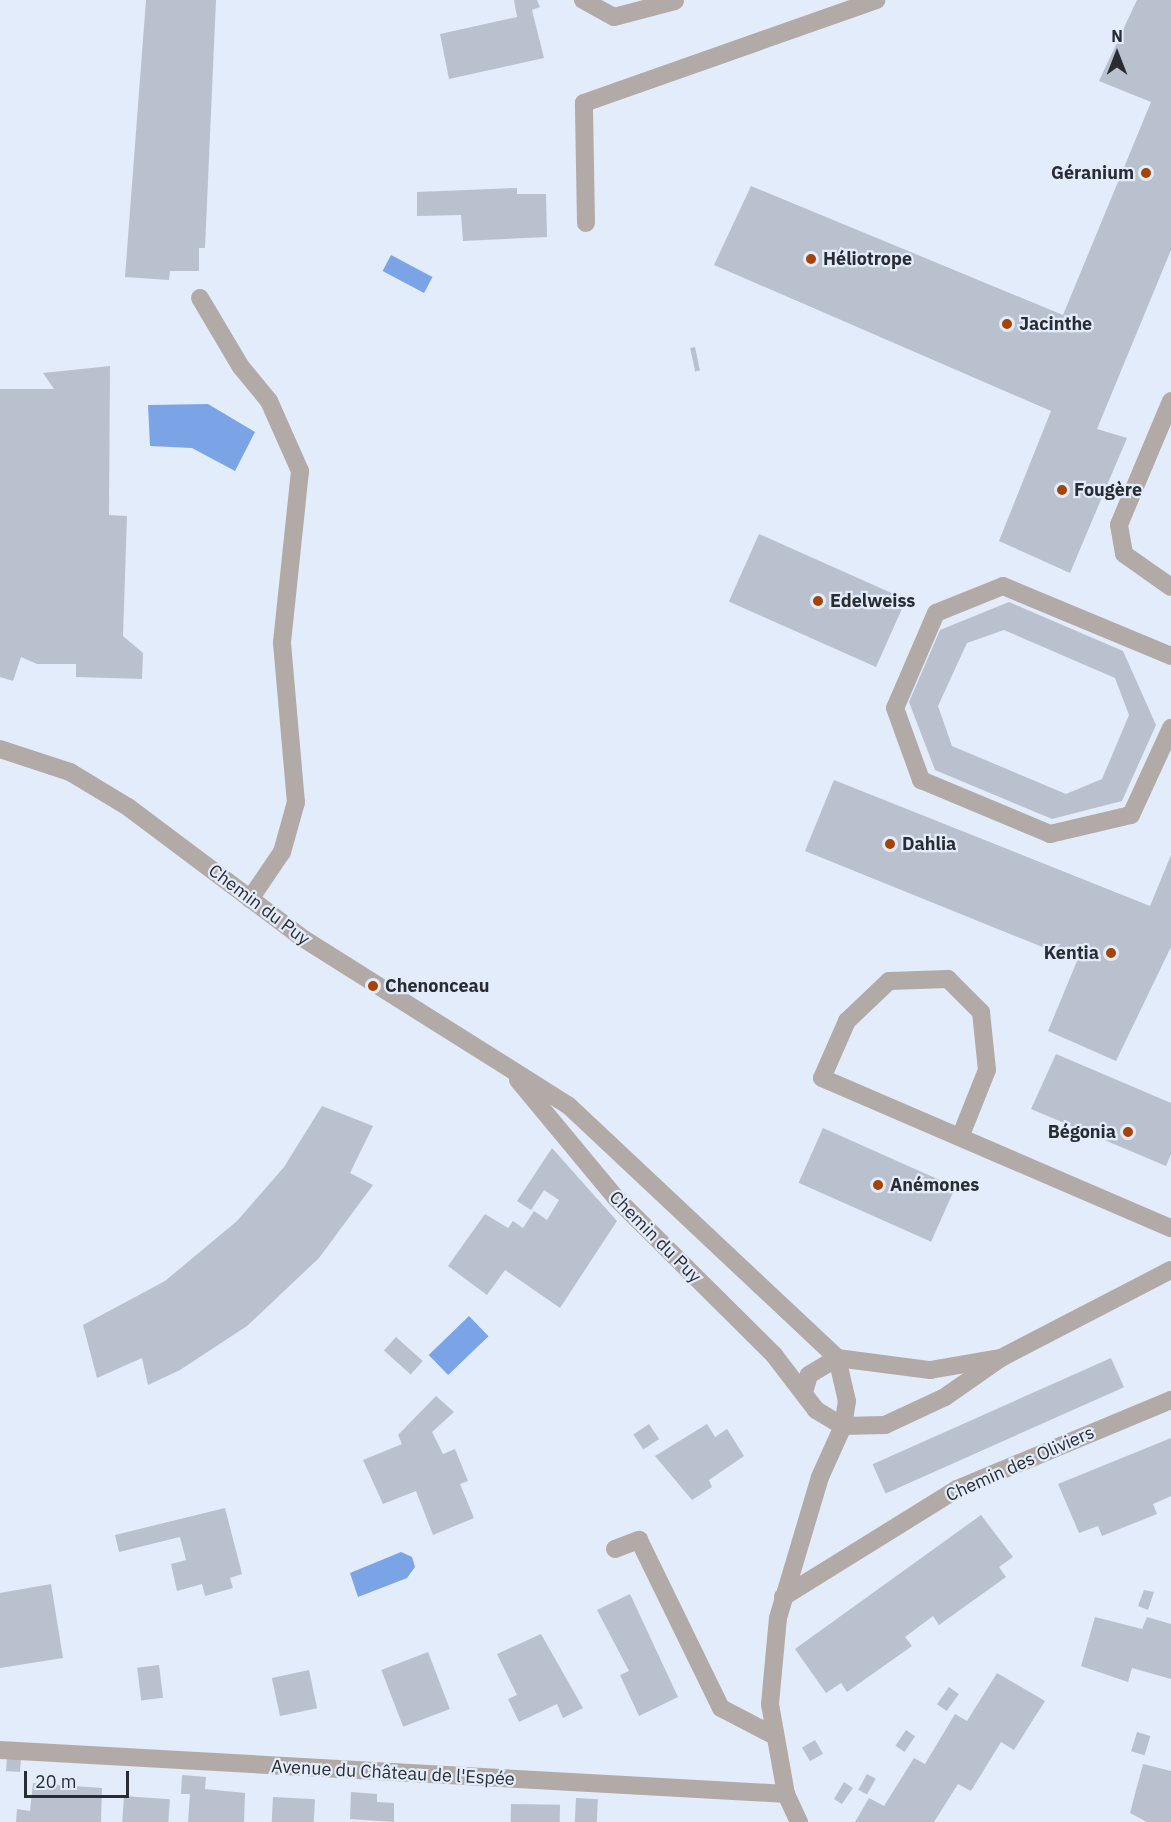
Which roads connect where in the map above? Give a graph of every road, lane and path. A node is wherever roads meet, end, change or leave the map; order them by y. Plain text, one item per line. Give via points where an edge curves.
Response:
1 (583, 0) edge
2 (876, 0) edge
3 (675, 1) edge
4 (586, 223) dead end
5 (200, 298) dead end
6 (1171, 401) edge
7 (1171, 587) edge
8 (1171, 656) edge
9 (1171, 728) edge
10 (0, 749) edge
11 (250, 899) junction
12 (513, 1074) junction
13 (962, 1135) junction
14 (1171, 1228) edge
15 (1171, 1270) edge
16 (837, 1358) junction
17 (1001, 1358) junction
18 (804, 1393) junction
19 (1171, 1400) edge
20 (843, 1426) junction
21 (615, 1549) dead end
22 (783, 1597) junction
23 (775, 1736) junction
24 (0, 1750) edge
25 (786, 1794) junction
26 (798, 1822) edge

1 - 3 street via 615,17
2 - 4 street via 584,103
5 - 11 street via 241,367 269,401 300,471 282,643 297,802 282,852
6 - 7 street via 1119,525 1124,554
8 - 9 street via 1003,586 936,613 895,708 921,780 1050,834 1131,815
10 - 11 street, Chemin du Puy via 70,772 128,807
11 - 12 street, Chemin du Puy
12 - 16 street, Chemin du Puy via 569,1106
12 - 18 street, Chemin du Puy via 616,1198 774,1355
13 - 13 street via 987,1070 981,1012 948,979 889,981 847,1021 822,1078
13 - 14 street
15 - 17 street
16 - 17 street via 930,1370
16 - 18 street via 809,1375
16 - 20 street via 847,1401
17 - 20 street via 945,1397 885,1425
18 - 20 street, Chemin du Puy via 816,1410
19 - 22 street, Chemin des Oliviers via 957,1489
20 - 22 street via 820,1477
21 - 23 street via 639,1540 721,1708
22 - 23 street via 770,1704
23 - 25 street
24 - 25 street, Avenue du Château de l'Espée
25 - 26 street

